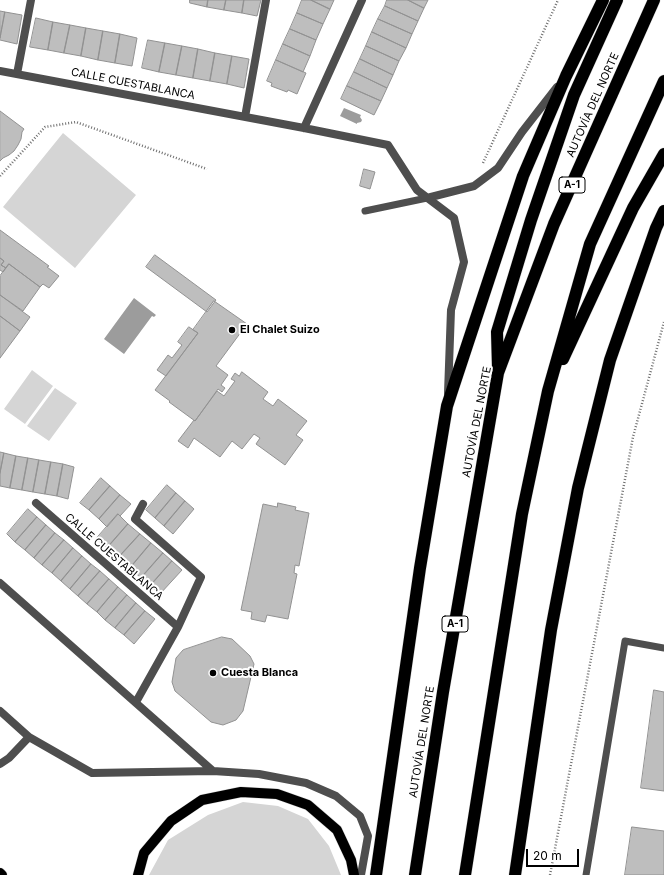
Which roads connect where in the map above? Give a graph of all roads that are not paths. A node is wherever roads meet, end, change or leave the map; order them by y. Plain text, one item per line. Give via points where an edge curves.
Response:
1 (31, 0) edge
2 (266, 0) edge
3 (362, 0) edge
4 (603, 0) edge
5 (617, 0) edge
6 (654, 0) edge
7 (0, 71) edge
8 (17, 74) junction
9 (566, 76) junction
10 (664, 81) edge
11 (245, 116) junction
12 (304, 128) junction
13 (664, 154) edge
14 (426, 198) junction
15 (365, 211) dead end
16 (664, 211) edge
17 (498, 373) junction
18 (548, 391) junction
19 (447, 406) junction
20 (36, 503) dead end
21 (143, 504) dead end
22 (0, 583) edge
23 (178, 627) junction
24 (664, 648) edge
25 (136, 702) junction
26 (0, 711) edge
27 (29, 737) junction
28 (0, 764) edge
29 (214, 771) junction
30 (0, 873) edge
31 (2, 875) edge
32 (138, 875) edge
33 (354, 875) edge
34 (362, 875) edge
35 (376, 875) edge
36 (415, 875) edge
37 (465, 875) edge
38 (515, 875) edge
39 (586, 875) edge

1 - 8 street
2 - 11 street
3 - 12 street
4 - 9 highway
5 - 17 highway via 574,95 531,220 497,332
6 - 17 highway, AUTOVÍA DEL NORTE / A-1 via 554,224
7 - 8 street, CALLE CUESTABLANCA
8 - 11 street, CALLE CUESTABLANCA
9 - 14 street via 522,132 498,168 474,186
9 - 19 highway via 523,176
10 - 18 highway via 590,244
11 - 12 street, CALLE CUESTABLANCA
12 - 14 street, CALLE CUESTABLANCA via 388,145 417,190
13 - 18 highway via 633,208
14 - 15 lane
14 - 19 street, CALLE CUESTABLANCA via 454,218 464,262 452,310
16 - 38 highway via 610,360 578,488 551,630
17 - 36 highway, AUTOVÍA DEL NORTE / A-1 via 443,692
18 - 37 highway via 522,514
19 - 35 highway via 420,568
20 - 23 street, CALLE CUESTABLANCA
21 - 23 street via 135,519 201,577
22 - 25 street
23 - 25 street
24 - 39 lane via 624,641
25 - 29 street
26 - 27 street
27 - 28 street
27 - 29 street via 92,773
29 - 34 street via 259,774 306,782 336,796 360,816 368,836
30 - 31 main road
32 - 33 main road via 144,853 171,821 202,800 241,792 277,794 308,805 337,830 351,860

